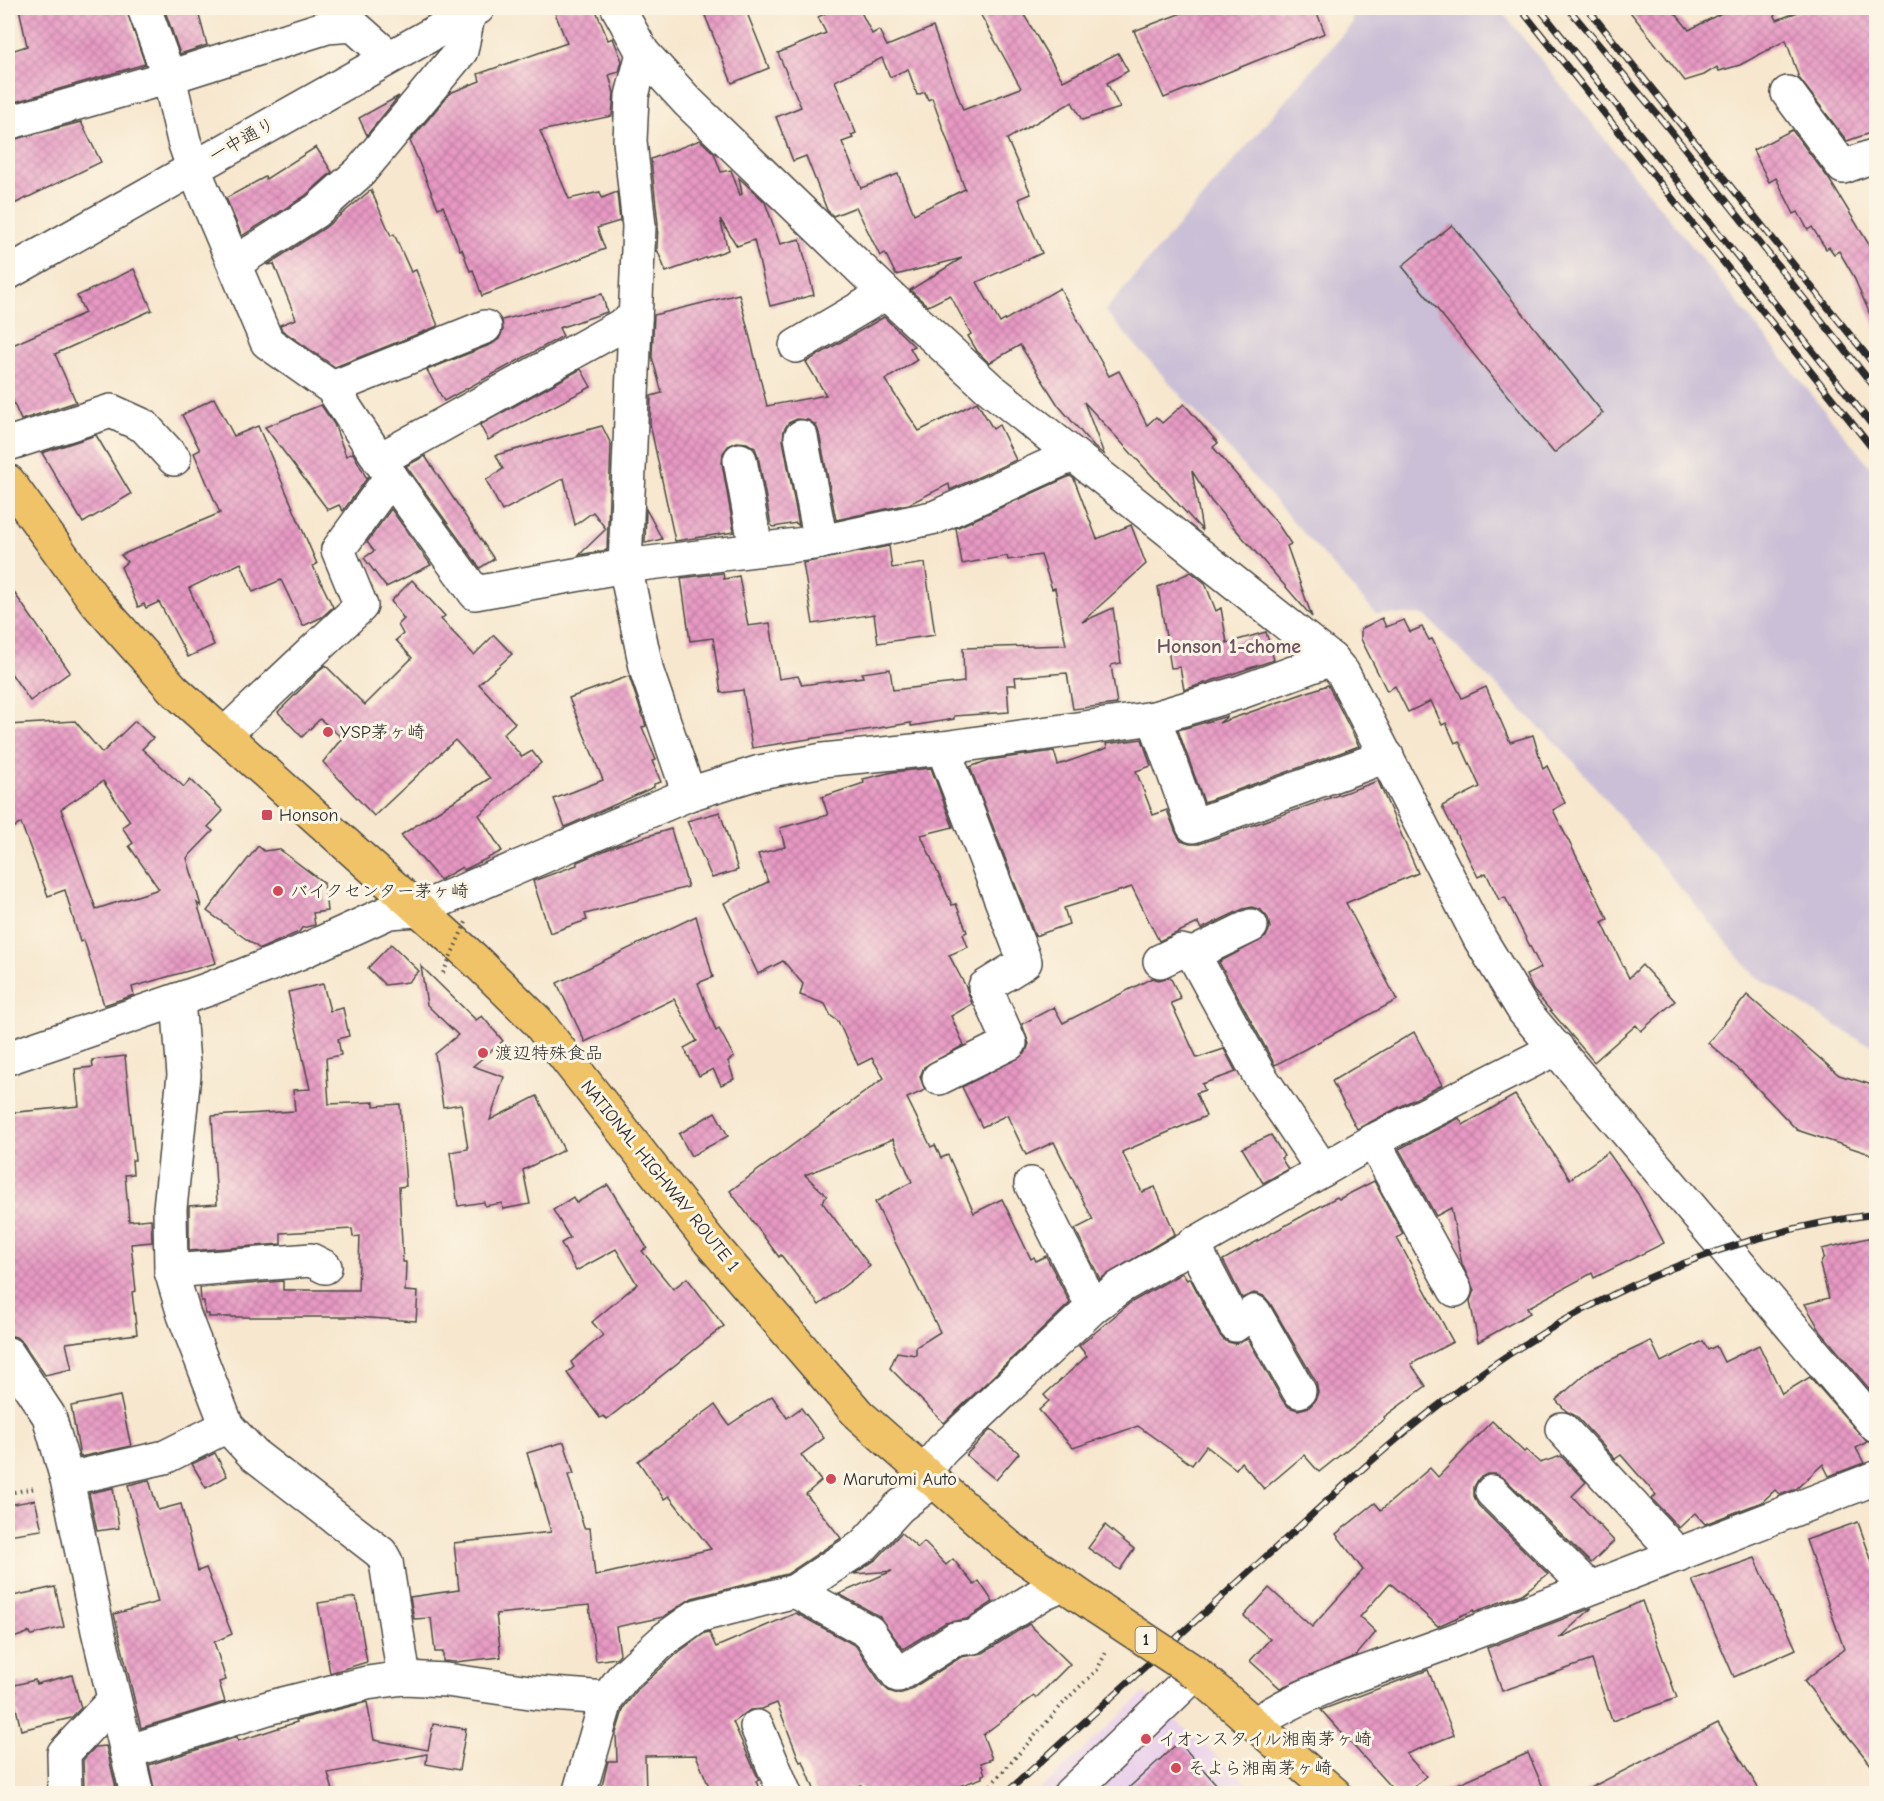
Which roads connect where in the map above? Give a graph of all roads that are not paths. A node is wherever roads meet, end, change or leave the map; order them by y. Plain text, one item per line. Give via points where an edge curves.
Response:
1 (144, 8) edge
2 (618, 8) edge
3 (474, 10) edge
4 (643, 53) junction
5 (390, 57) junction
6 (169, 77) junction
7 (1788, 93) dead end
8 (8, 123) edge
9 (1876, 155) edge
10 (193, 167) junction
11 (235, 263) junction
12 (8, 273) edge
13 (886, 293) junction
14 (635, 318) junction
15 (485, 327) dead end
16 (796, 346) dead end
17 (332, 388) junction
18 (801, 436) dead end
19 (8, 444) edge
20 (1072, 455) junction
21 (174, 459) dead end
22 (740, 460) dead end
23 (385, 468) junction
24 (8, 481) edge
25 (821, 542) junction
26 (756, 549) junction
27 (625, 566) junction
28 (1331, 659) junction
29 (1154, 718) junction
30 (224, 735) junction
31 (943, 748) junction
32 (1387, 756) junction
33 (688, 794) junction
34 (418, 910) junction
35 (1251, 926) dead end
36 (1193, 954) junction
37 (1160, 961) dead end
38 (178, 1000) junction
39 (1557, 1048) junction
40 (8, 1058) edge
41 (939, 1078) dead end
42 (1373, 1141) junction
43 (1323, 1170) junction
44 (1031, 1184) dead end
45 (1193, 1244) junction
46 (325, 1267) dead end
47 (171, 1270) junction
48 (1455, 1290) dead end
49 (1093, 1307) junction
50 (8, 1354) edge
51 (1299, 1391) dead end
52 (227, 1426) junction
53 (1876, 1426) edge
54 (1562, 1429) dead end
55 (929, 1477) junction
56 (1876, 1478) edge
57 (67, 1479) junction
58 (1492, 1492) dead end
59 (1678, 1555) junction
60 (1063, 1584) junction
61 (1589, 1588) junction
62 (795, 1591) junction
63 (1196, 1673) junction
64 (404, 1678) junction
65 (607, 1698) junction
66 (114, 1700) junction
67 (1256, 1723) junction
68 (757, 1726) dead end
69 (127, 1752) junction
70 (64, 1794) edge
71 (137, 1794) edge
72 (579, 1794) edge
73 (785, 1794) edge
74 (1070, 1794) edge
75 (1335, 1794) edge

1 - 6 street
2 - 4 street
3 - 5 street, 一中通り
3 - 11 street via 461,51 360,172 316,211
4 - 13 street via 688,102
4 - 14 street via 632,96 630,141 639,226
5 - 6 street via 353,25 327,27
5 - 10 street, 一中通り
6 - 8 street
6 - 10 street
7 - 9 street via 1843,167
10 - 11 street
10 - 12 street, 一中通り
11 - 17 street via 267,342
13 - 16 street
13 - 20 street via 988,387
14 - 23 street
14 - 27 street
15 - 17 street
17 - 23 street
18 - 25 street
19 - 21 street via 111,411 144,426
20 - 25 street via 936,517
20 - 28 street
22 - 26 street
23 - 27 street via 475,593
23 - 30 street via 338,550 361,606
24 - 30 highway, NATIONAL HIGHWAY ROUTE 1 / 1 via 95,601 174,689
25 - 26 street
26 - 27 street
27 - 33 street via 646,672
28 - 29 street
28 - 32 street via 1343,673
29 - 31 street
29 - 32 street via 1193,826
30 - 34 highway, NATIONAL HIGHWAY ROUTE 1 / 1
31 - 33 street via 823,760 760,772
31 - 41 street via 1025,962 985,987 1010,1043
32 - 39 street via 1480,939 1524,1011
33 - 34 street
34 - 38 street via 390,912
34 - 55 highway, NATIONAL HIGHWAY ROUTE 1 / 1 via 537,1021 709,1241 859,1415
35 - 36 street
36 - 37 street via 1181,951
36 - 43 street via 1258,1073
38 - 40 street
38 - 47 street via 184,1075 170,1208
39 - 42 street
39 - 53 street
42 - 43 street
42 - 48 street
43 - 45 street
44 - 49 street
45 - 49 street
45 - 51 street via 1235,1325 1254,1312
46 - 47 street via 311,1260
47 - 52 street
49 - 55 street via 942,1450
50 - 57 street via 49,1416
52 - 57 street via 165,1457
52 - 64 street via 253,1454 381,1553 386,1562
54 - 59 street
55 - 60 highway, NATIONAL HIGHWAY ROUTE 1 / 1 via 1008,1546
55 - 62 street via 863,1546
56 - 59 street
57 - 66 street
58 - 61 street
59 - 61 street
60 - 62 street via 973,1637 956,1639 898,1675 869,1632
60 - 63 highway, NATIONAL HIGHWAY ROUTE 1 / 1, bridge
61 - 67 street via 1454,1641 1368,1669 1287,1702
62 - 65 street via 697,1616 624,1676
63 - 67 highway, NATIONAL HIGHWAY ROUTE 1 / 1
63 - 74 street
64 - 65 street
64 - 69 street via 367,1683 272,1707
65 - 72 street
66 - 69 street
66 - 70 street via 64,1753
67 - 75 highway, NATIONAL HIGHWAY ROUTE 1 / 1
68 - 73 street
69 - 71 street

